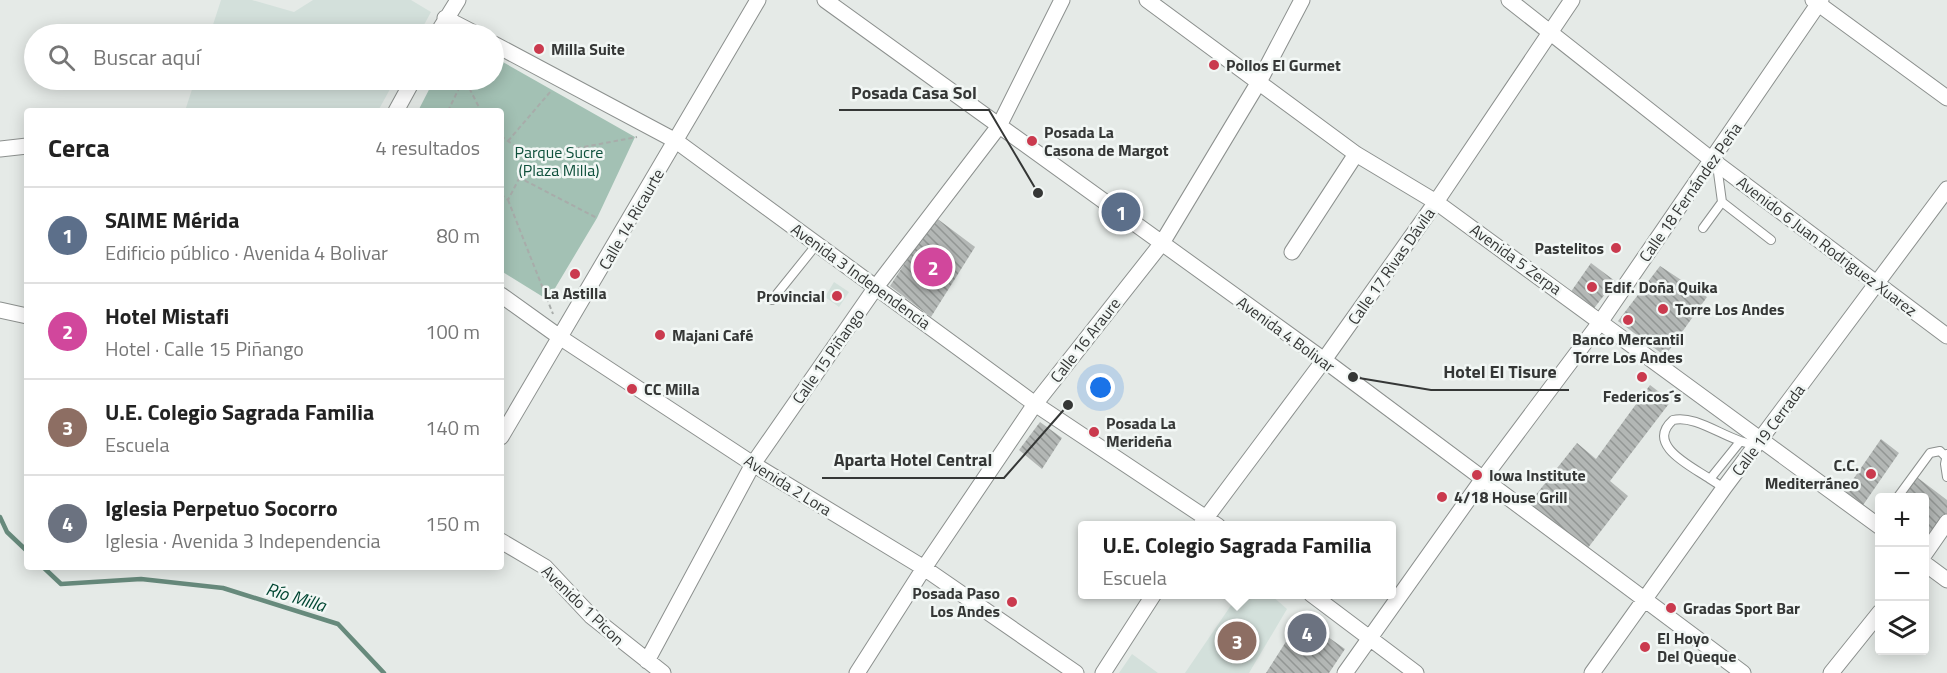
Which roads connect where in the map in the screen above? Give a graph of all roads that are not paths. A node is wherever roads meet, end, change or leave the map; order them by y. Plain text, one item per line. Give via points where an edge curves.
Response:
1 (458, 0) edge
2 (758, 0) edge
3 (825, 0) edge
4 (1062, 0) edge
5 (1147, 0) edge
6 (1302, 0) edge
7 (1509, 0) edge
8 (1572, 0) edge
9 (1818, 1) edge
10 (446, 18) junction
11 (443, 24) edge
12 (455, 24) edge
13 (1550, 33) junction
14 (504, 50) edge
15 (1260, 80) junction
16 (408, 90) edge
17 (1947, 98) edge
18 (398, 108) edge
19 (999, 126) junction
20 (676, 141) junction
21 (24, 146) edge
22 (0, 149) edge
23 (1356, 154) junction
24 (1715, 161) junction
25 (1947, 189) edge
26 (1436, 202) junction
27 (1722, 202) junction
28 (1702, 228) dead end
29 (1771, 240) dead end
30 (1162, 243) junction
31 (817, 244) junction
32 (1292, 252) dead end
33 (1878, 282) junction
34 (876, 287) junction
35 (504, 297) edge
36 (772, 300) dead end
37 (0, 310) edge
38 (24, 315) edge
39 (1601, 321) junction
40 (1947, 336) edge
41 (561, 338) junction
42 (1324, 360) junction
43 (1035, 404) junction
44 (504, 432) edge
45 (1758, 442) junction
46 (1739, 443) junction
47 (1946, 455) edge
48 (753, 464) junction
49 (1947, 477) edge
50 (1710, 479) junction
51 (1482, 480) junction
52 (1724, 488) junction
53 (1901, 493) edge
54 (1207, 521) edge
55 (1209, 521) edge
56 (1875, 521) edge
57 (1947, 522) edge
58 (504, 543) edge
59 (1929, 548) edge
60 (924, 567) junction
61 (1929, 567) edge
62 (1947, 580) edge
63 (1151, 599) edge
64 (1318, 599) edge
65 (1647, 600) junction
66 (1875, 618) edge
67 (1369, 638) junction
68 (647, 661) junction
69 (663, 673) edge
70 (857, 673) edge
71 (1076, 673) edge
72 (1103, 673) edge
73 (1345, 673) edge
74 (1416, 673) edge
75 (1592, 673) edge
76 (1743, 673) edge
77 (1831, 673) edge

1 - 10 street
2 - 20 street, Calle 14 Ricaurte
3 - 19 street, Avenida 4 Bolivar
4 - 19 street, Calle 15 Piñango
5 - 15 street, Avenida 5 Zerpa
6 - 15 street, Calle 16 Araure
7 - 13 street, Avenido 6 Juan Rodriguez Xuarez
8 - 13 street, Calle 17 Rivas Dávila
9 - 17 street
9 - 24 street, Calle 18 Fernández Peña
10 - 11 street
10 - 12 street
13 - 24 street, Avenido 6 Juan Rodriguez Xuarez
13 - 26 street, Calle 17 Rivas Dávila
14 - 20 street, Avenida 3 Independencia
15 - 23 street, Avenida 5 Zerpa
15 - 30 street, Calle 16 Araure
16 - 18 street
19 - 30 street, Avenida 4 Bolivar
19 - 34 street, Calle 15 Piñango
20 - 31 street, Avenida 3 Independencia
20 - 41 street, Calle 14 Ricaurte
21 - 22 street
23 - 26 street, Avenida 5 Zerpa
23 - 32 street
24 - 27 lane
24 - 33 street, Avenido 6 Juan Rodriguez Xuarez
24 - 39 street, Calle 18 Fernández Peña
25 - 33 street, Calle 19 Cerrada
26 - 39 street, Avenida 5 Zerpa
26 - 42 street, Calle 17 Rivas Dávila
27 - 28 lane
27 - 29 lane
30 - 42 street, Avenida 4 Bolivar
30 - 43 street, Calle 16 Araure
31 - 34 street, Avenida 3 Independencia
31 - 36 lane
33 - 40 street, Avenido 6 Juan Rodriguez Xuarez
33 - 45 street, Calle 19 Cerrada
34 - 43 street, Avenida 3 Independencia
34 - 48 street, Calle 15 Piñango
35 - 41 street, Avenida 2 Lora
37 - 38 street
39 - 45 street, Avenida 5 Zerpa
39 - 51 street, Calle 18 Fernández Peña
41 - 44 street, Calle 14 Ricaurte
41 - 48 street, Avenida 2 Lora
42 - 51 street, Avenida 4 Bolivar
42 - 55 street, Calle 17 Rivas Dávila
43 - 54 street, Avenida 3 Independencia
43 - 60 street, Calle 16 Araure
45 - 46 lane
45 - 52 street, Calle 19 Cerrada
45 - 56 street, Avenida 5 Zerpa
46 - 50 lane
46 - 50 lane via 1690,420 1682,418 1669,424 1664,440 1668,449
47 - 49 lane
47 - 53 lane via 1940,451 1930,453
48 - 60 street, Avenida 2 Lora
48 - 68 street, Calle 15 Piñango
50 - 52 lane
51 - 65 street, Avenida 4 Bolivar
51 - 67 street, Calle 18 Fernández Peña
52 - 65 street, Calle 19 Cerrada
57 - 59 street
58 - 68 street, Avenido 1 Picon via 544,567 591,616
60 - 70 street, Calle 16 Araure
60 - 71 street, Avenida 2 Lora
61 - 62 street
63 - 72 street
64 - 67 street
65 - 75 street, Calle 19 Cerrada
65 - 76 street, Avenida 4 Bolivar
66 - 77 street
67 - 73 street, Calle 18 Fernández Peña
67 - 74 street
68 - 69 street, Avenido 1 Picon

